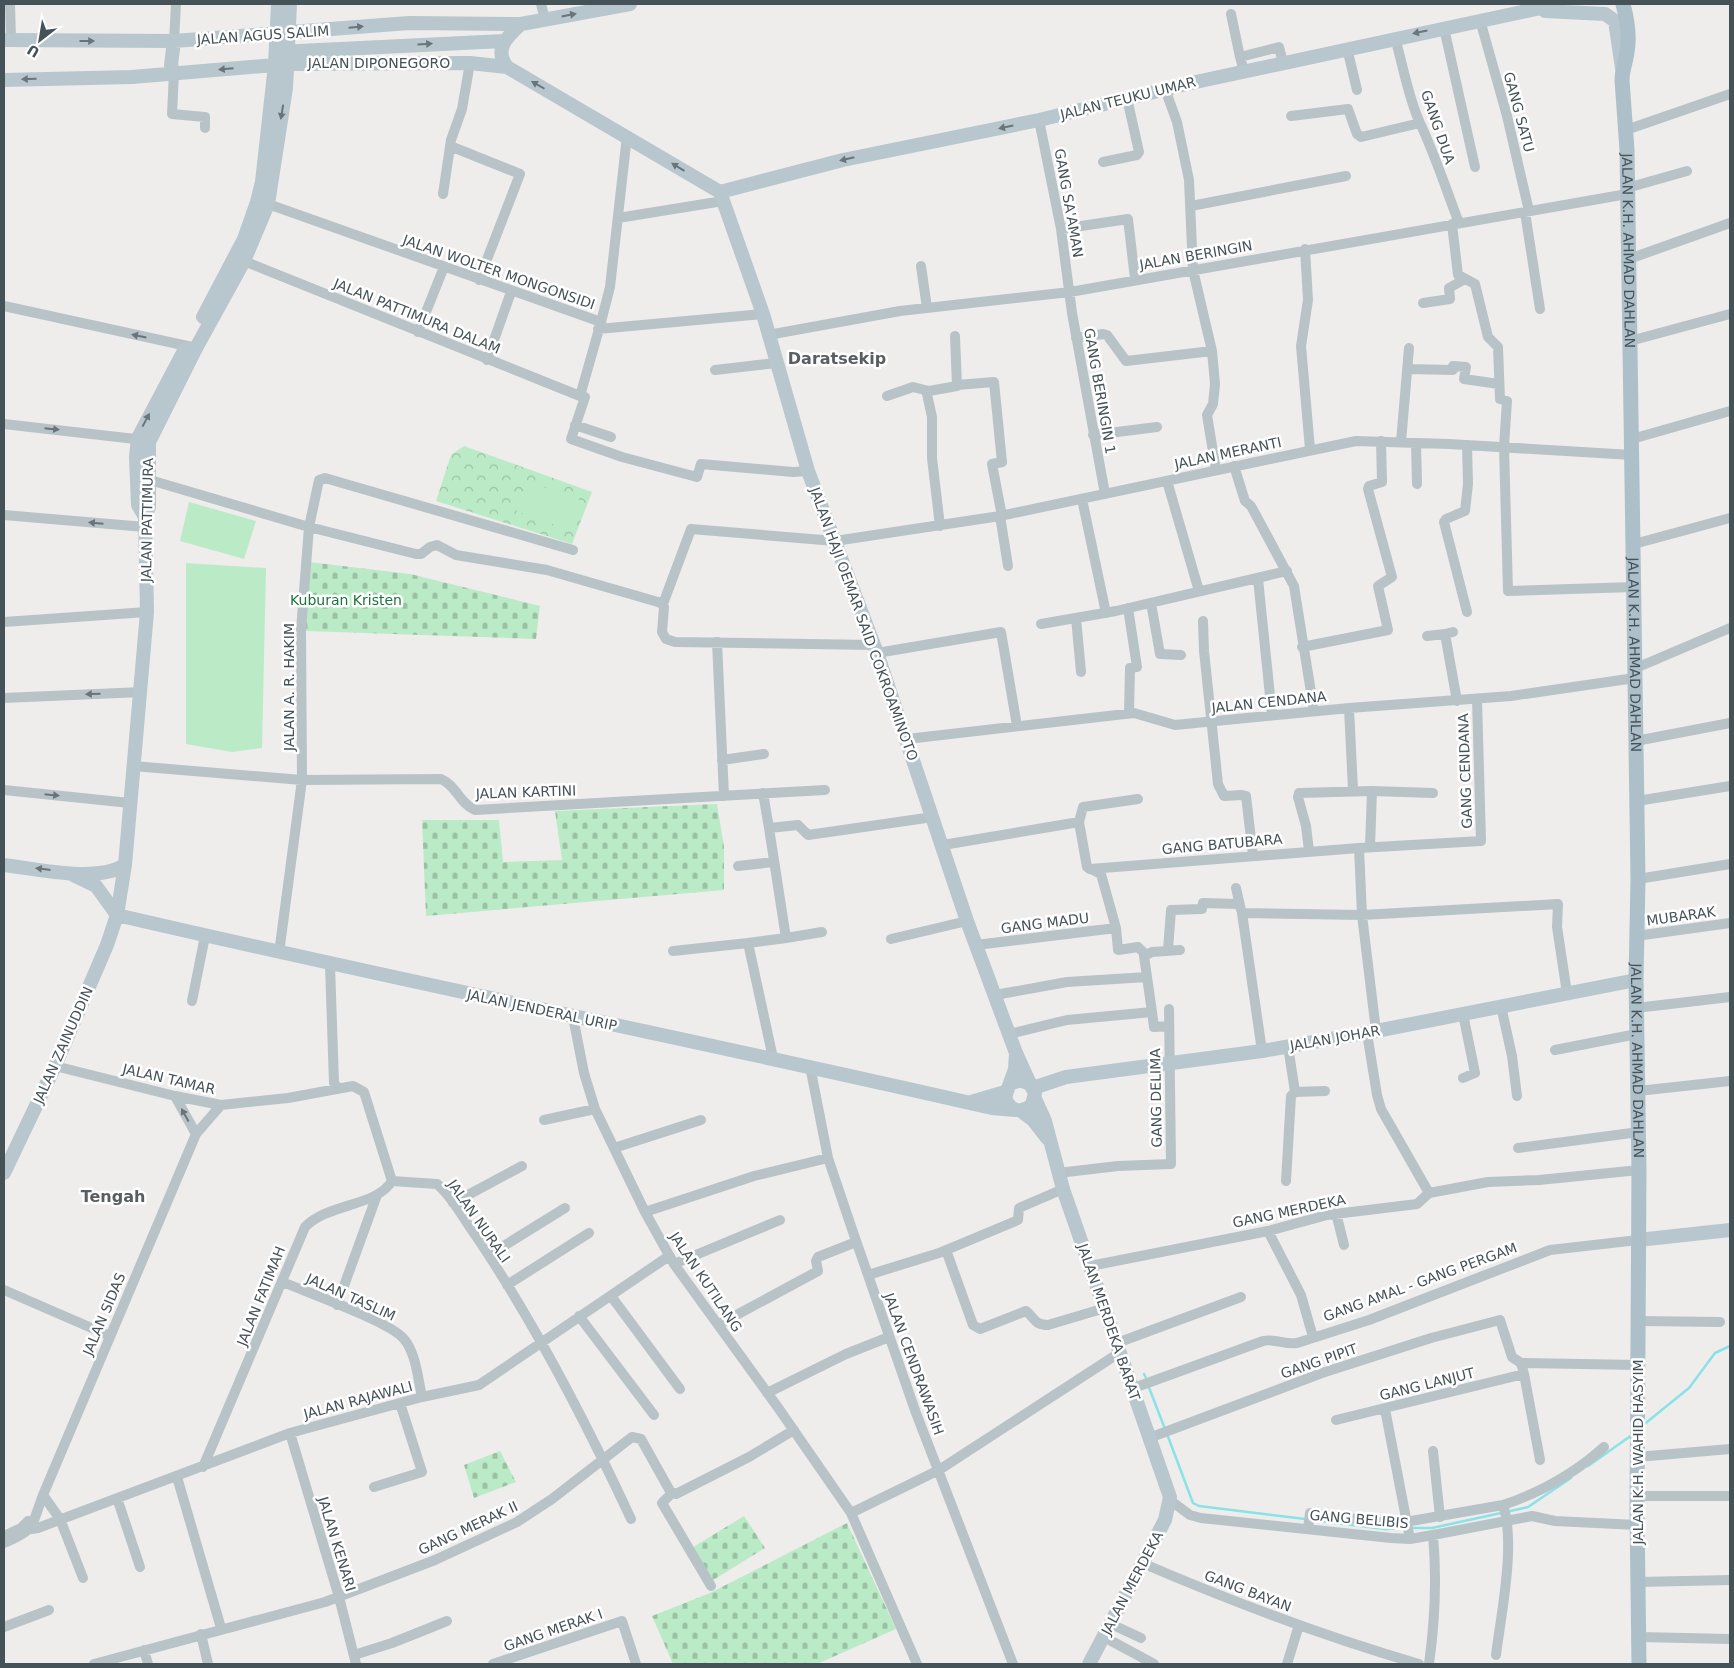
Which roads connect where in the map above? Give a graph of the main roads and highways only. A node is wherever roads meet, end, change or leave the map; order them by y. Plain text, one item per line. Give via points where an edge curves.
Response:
1 (1623, 4) edge
2 (1638, 1240) joint
3 (1639, 1664) edge

1 - 2 main road, JALAN K.H. AHMAD DAHLAN via 1628,51 1622,70 1629,259 1636,673
2 - 3 main road, JALAN K.H. WAHID HASYIM

